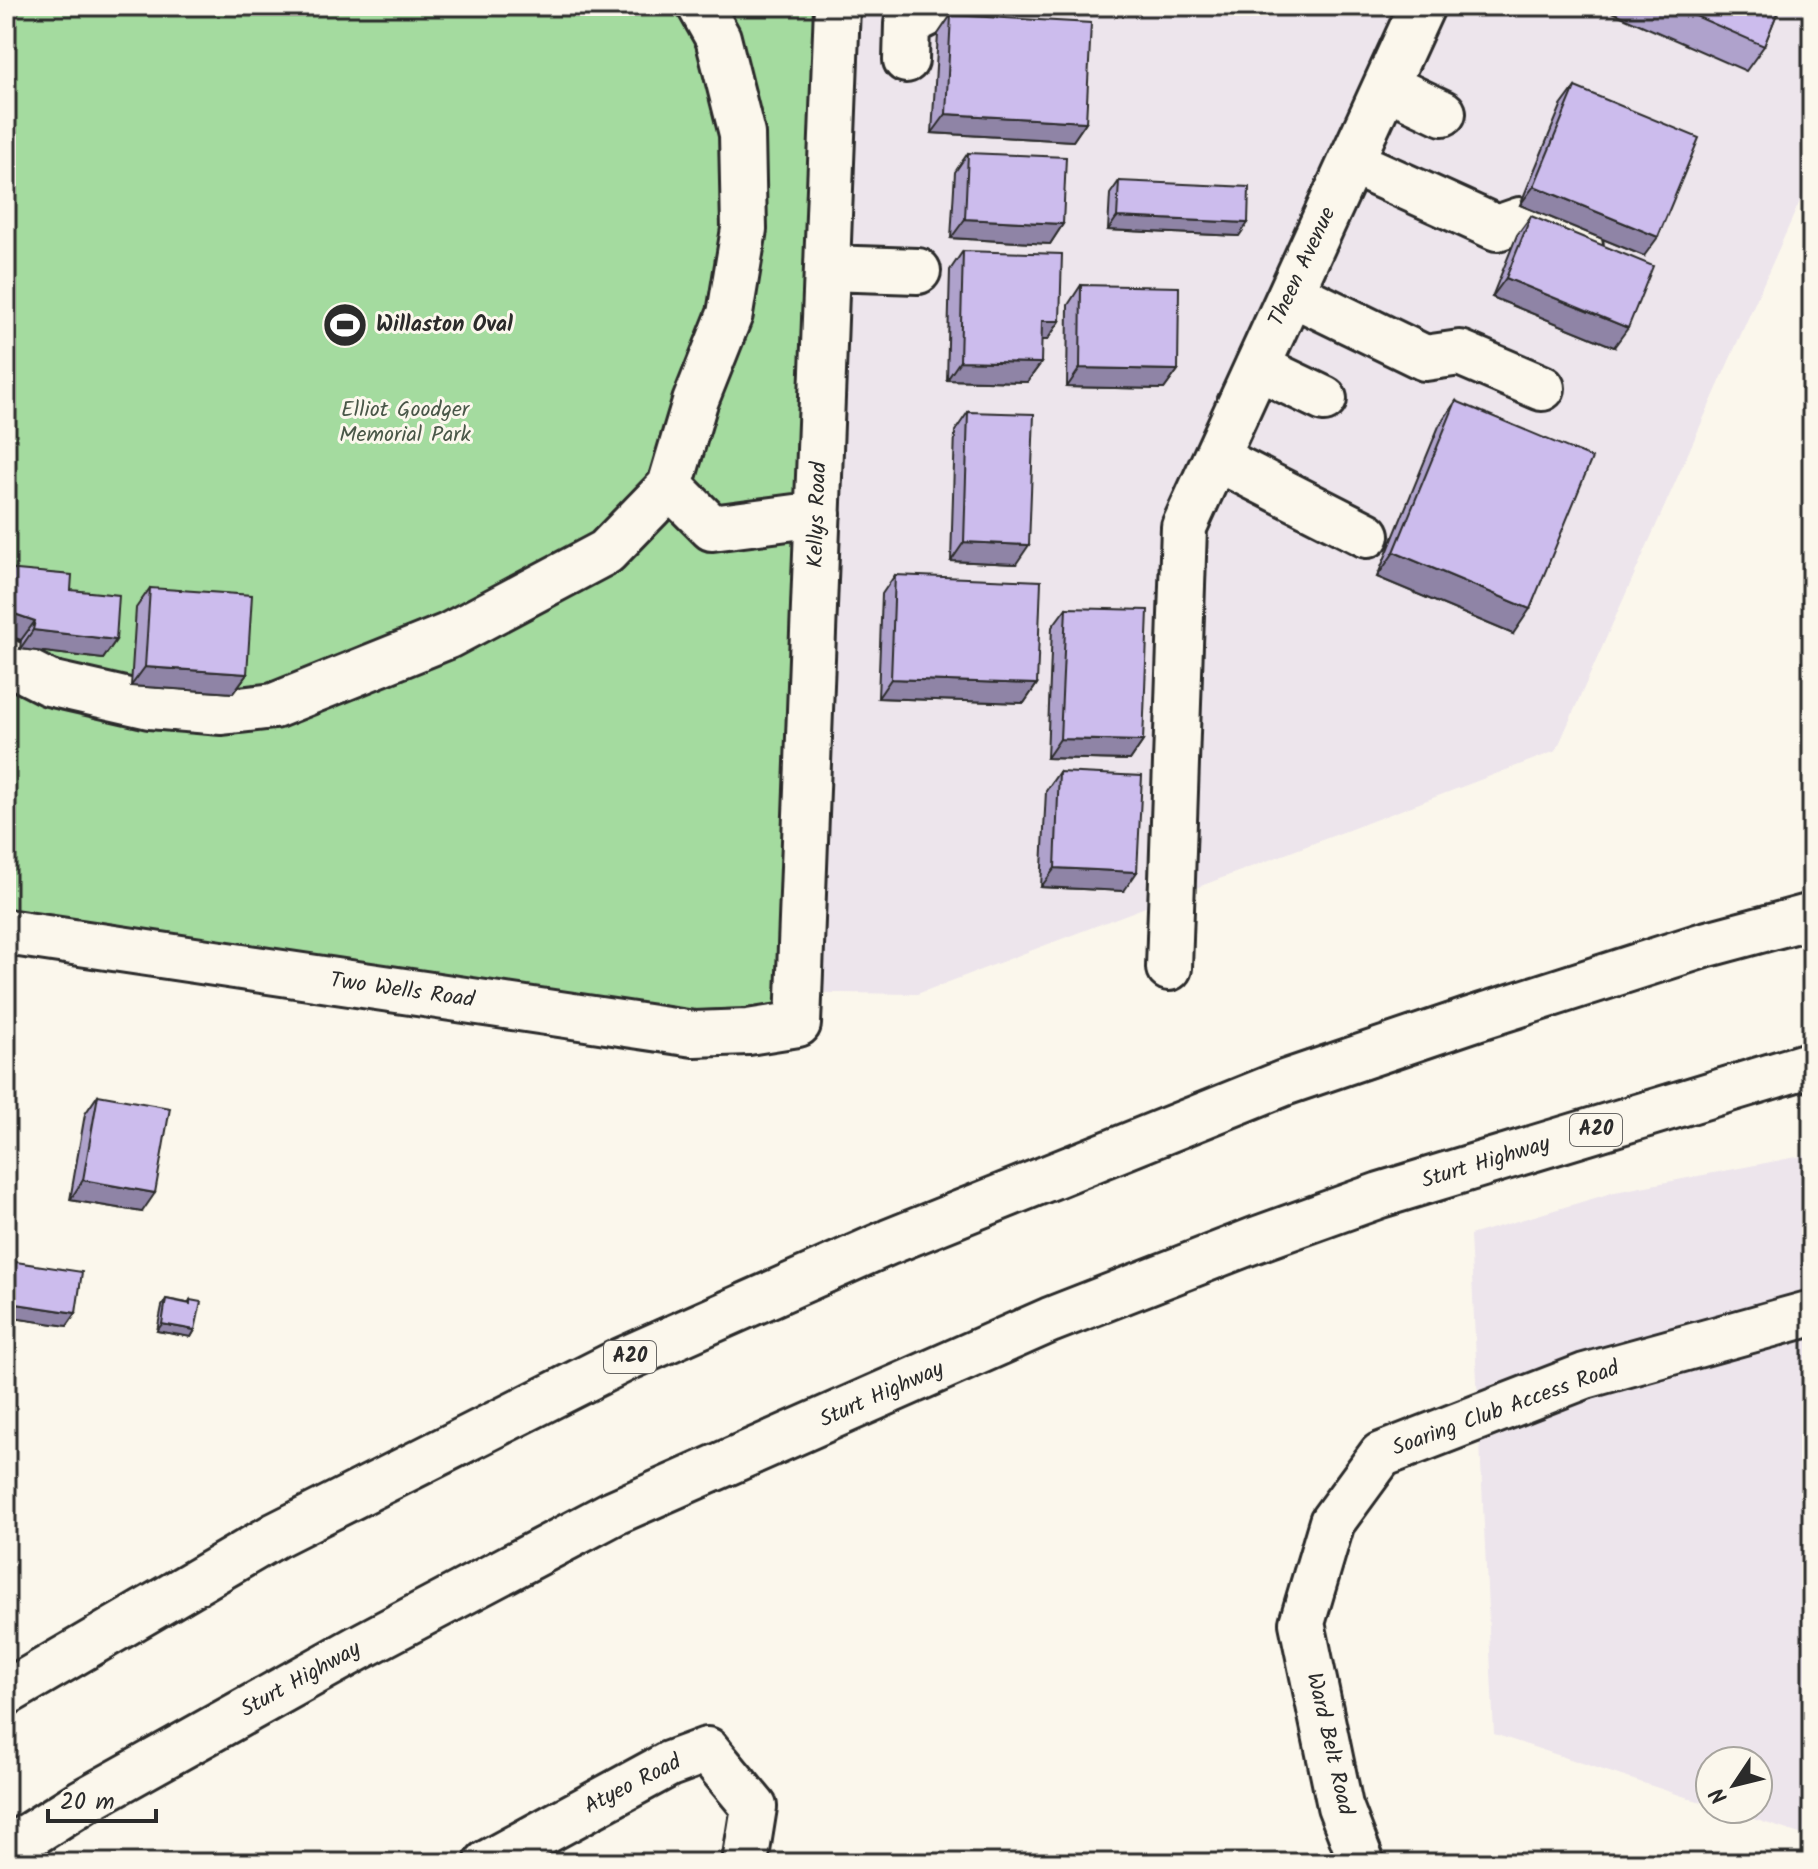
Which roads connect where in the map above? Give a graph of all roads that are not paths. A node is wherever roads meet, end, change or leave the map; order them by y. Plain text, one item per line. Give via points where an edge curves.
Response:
1 (700, 6) edge
2 (837, 6) edge
3 (943, 6) edge
4 (1422, 6) edge
5 (906, 60) dead end
6 (1386, 86) junction
7 (1443, 113) dead end
8 (1351, 162) junction
9 (1619, 263) edge
10 (827, 268) junction
11 (918, 271) dead end
12 (1291, 293) junction
13 (1257, 367) junction
14 (1542, 388) dead end
15 (1324, 399) dead end
16 (1216, 458) junction
17 (670, 486) junction
18 (818, 514) junction
19 (1367, 535) dead end
20 (6, 661) edge
21 (1812, 916) edge
22 (6, 932) edge
23 (1169, 968) dead end
24 (798, 1024) joint
25 (1812, 1064) edge
26 (1812, 1313) edge
27 (1302, 1623) joint
28 (6, 1693) edge
29 (6, 1850) edge
30 (487, 1863) edge
31 (745, 1863) edge
32 (1362, 1863) edge

1 - 17 main road via 718,38 742,134 744,229 730,314 695,402
2 - 10 main road, Kellys Road
3 - 5 main road via 907,24
4 - 6 main road, Theen Avenue
6 - 7 main road
6 - 8 main road, Theen Avenue
8 - 9 main road via 1497,228 1520,220
8 - 12 main road, Theen Avenue
10 - 11 main road
10 - 18 main road, Kellys Road
12 - 13 main road, Theen Avenue
12 - 14 main road via 1425,358 1460,353
13 - 15 main road
13 - 16 main road, Theen Avenue
16 - 19 main road
16 - 23 main road, Theen Avenue via 1184,527
17 - 18 main road via 712,528
17 - 20 main road via 606,552 448,636 274,706 222,712 150,706 49,683
18 - 24 main road, Kellys Road
21 - 28 main road, A20 via 1704,945 1284,1083 889,1242 623,1360 276,1535
22 - 24 main road, Two Wells Road via 694,1034
25 - 29 main road, Sturt Highway / A20 via 1380,1195 1050,1320 613,1513 358,1648
26 - 27 main road, Soaring Club Access Road via 1585,1376 1381,1455 1332,1522
27 - 32 main road, Ward Belt Road via 1340,1806
30 - 31 main road, Atyeo Road via 669,1764 707,1750 754,1807

